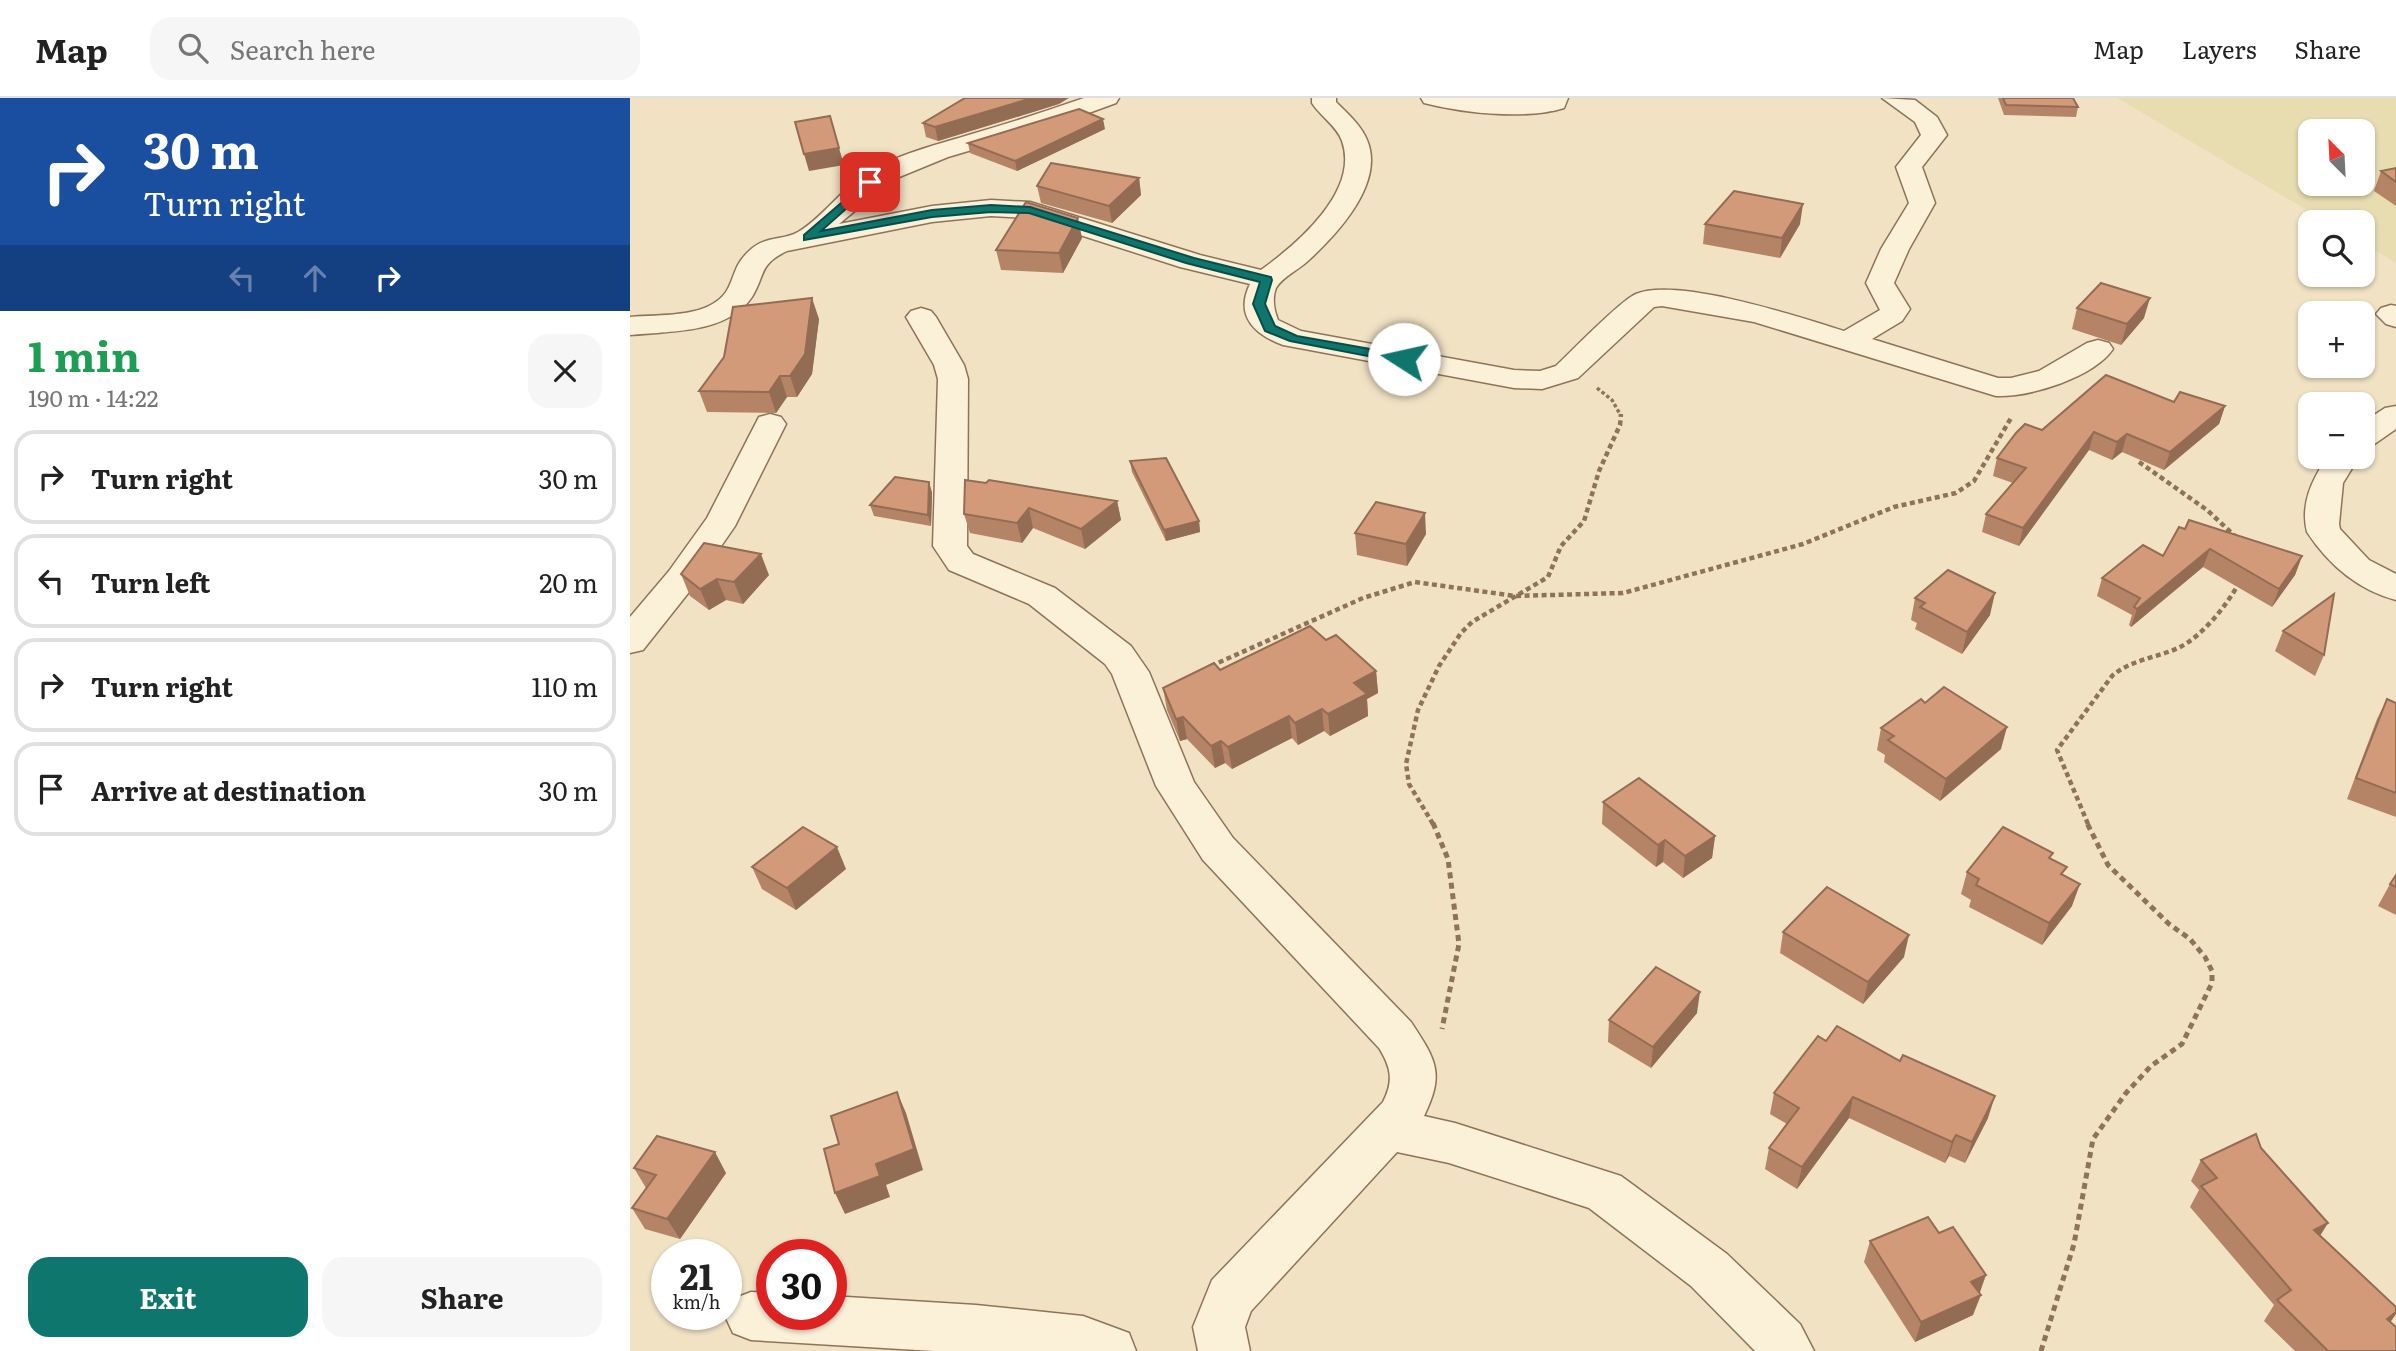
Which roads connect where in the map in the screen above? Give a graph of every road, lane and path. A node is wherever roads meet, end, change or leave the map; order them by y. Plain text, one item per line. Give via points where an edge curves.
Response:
1 (1107, 98) edge
2 (1324, 98) edge
3 (1433, 98) edge
4 (1556, 98) edge
5 (1894, 98) edge
6 (808, 237) junction
7 (1266, 280) junction
8 (921, 317) dead end
9 (630, 326) edge
10 (1850, 340) junction
11 (2098, 349) dead end
12 (1556, 377) junction
13 (2017, 389) junction
14 (2396, 415) edge
15 (770, 424) dead end
16 (2375, 429) edge
17 (2139, 462) dead end
18 (2335, 469) edge
19 (2243, 550) edge
20 (2240, 577) edge
21 (2396, 589) edge
22 (1515, 596) junction
23 (630, 641) edge
24 (1140, 698) junction
25 (1413, 1063) junction
26 (1388, 1129) junction
27 (751, 1316) dead end
28 (1110, 1351) edge
29 (1224, 1351) edge
30 (1788, 1351) edge
31 (2041, 1351) edge

1 - 6 street via 883,174
2 - 7 street via 1355,140 1354,184 1333,217 1293,260
3 - 4 street via 1545,106
5 - 10 street via 1932,125 1934,135 1909,166 1922,203 1880,283 1895,309 1892,315
6 - 7 street via 932,214 991,208 1030,210
6 - 9 street via 763,251 748,271 740,294 722,310
7 - 12 street via 1259,296 1260,312 1269,328 1294,339 1522,380
8 - 24 street via 953,379 950,546 961,562 1042,596 1069,615 1118,655
10 - 12 street via 1759,314 1652,298 1577,365
10 - 13 street via 1978,382
11 - 13 street via 2041,383
12 - 22 path via 1599,388 1621,414 1620,425 1599,471 1584,522 1561,545 1548,577
13 - 22 path via 2008,425 1974,481 1956,493 1894,508 1803,544 1644,589
14 - 16 street
15 - 23 street via 723,519
17 - 19 path via 2207,510
18 - 21 street via 2326,483 2324,532 2357,568
20 - 31 path via 2232,596 2195,636 2112,676 2057,750 2108,865 2190,939 2212,971 2212,983 2182,1044 2151,1066 2093,1139 2074,1244
22 - 24 path via 1415,582 1355,601
22 - 25 path via 1461,633 1418,710 1406,764 1409,784 1448,859 1459,944 1439,1039
24 - 25 street via 1176,786 1219,849 1395,1035
25 - 26 street via 1415,1090
26 - 29 street via 1230,1297 1219,1327
26 - 30 street via 1455,1144 1604,1191 1709,1270
27 - 28 street via 976,1329 1083,1341

